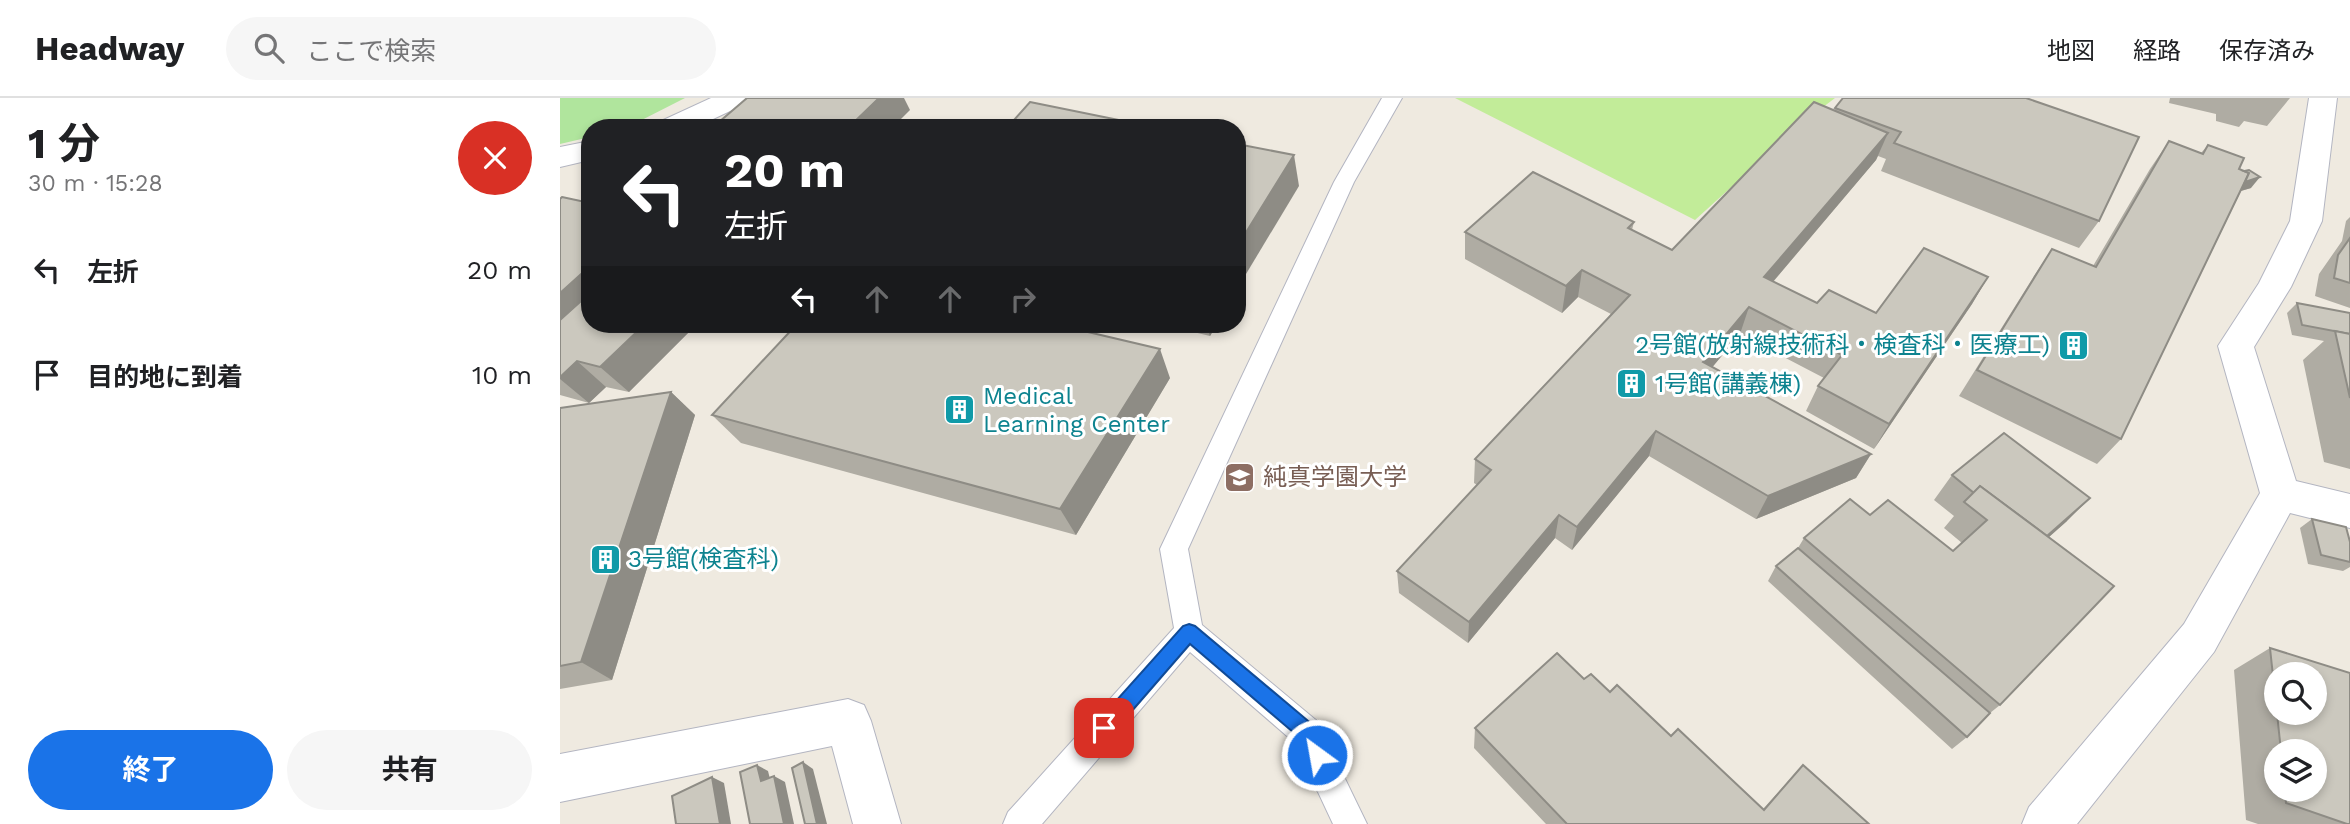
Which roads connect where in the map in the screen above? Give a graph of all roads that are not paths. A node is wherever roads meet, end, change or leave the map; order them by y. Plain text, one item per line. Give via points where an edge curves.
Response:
1 (735, 98) edge
2 (1392, 98) edge
3 (2323, 98) edge
4 (689, 119) edge
5 (581, 152) edge
6 (560, 157) edge
7 (2280, 494) junction
8 (2350, 511) edge
9 (1189, 632) junction
10 (560, 778) edge
11 (877, 824) edge
12 (1020, 824) edge
13 (1350, 824) edge
14 (2046, 824) edge

1 - 4 street
2 - 9 lane via 1344,182 1174,549
3 - 7 street via 2306,221 2274,287 2236,346
5 - 6 street
7 - 8 street
7 - 14 street via 2199,638
9 - 12 lane
9 - 13 lane via 1306,732
10 - 11 street via 848,721

